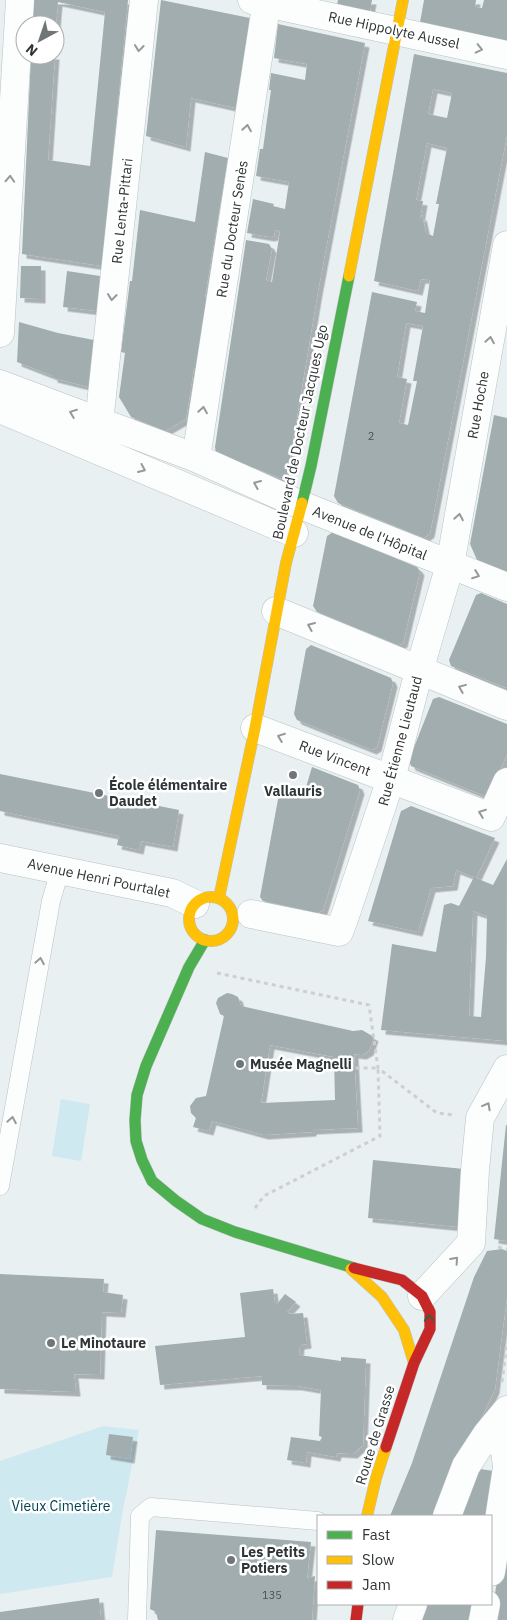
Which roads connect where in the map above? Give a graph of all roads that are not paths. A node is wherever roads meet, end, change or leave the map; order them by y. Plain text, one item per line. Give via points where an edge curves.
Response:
1 (20, 0) edge
2 (144, 0) edge
3 (403, 0) edge
4 (262, 1) edge
5 (398, 31) junction
6 (507, 56) edge
7 (4, 213) edge
8 (507, 245) edge
9 (0, 333) edge
10 (0, 384) edge
11 (0, 409) edge
12 (106, 434) junction
13 (188, 455) junction
14 (169, 481) junction
15 (301, 505) junction
16 (294, 533) junction
17 (450, 565) junction
18 (507, 587) edge
19 (276, 611) junction
20 (419, 671) junction
21 (507, 706) edge
22 (255, 728) junction
23 (392, 779) junction
24 (507, 782) edge
25 (0, 858) edge
26 (60, 870) junction
27 (207, 901) junction
28 (251, 914) dead end
29 (205, 940) junction
30 (507, 1069) edge
31 (0, 1186) edge
32 (349, 1267) junction
33 (422, 1296) junction
34 (414, 1363) junction
35 (504, 1397) edge
36 (487, 1434) junction
37 (367, 1515) edge
38 (447, 1515) edge
39 (317, 1521) edge
40 (492, 1565) edge
41 (358, 1605) edge
42 (413, 1605) edge
43 (486, 1605) edge
44 (137, 1620) edge
45 (356, 1620) edge
46 (407, 1620) edge
47 (484, 1620) edge

7 -> 1 street
2 -> 12 street, Rue Lenta-Pittari
3 - 5 main road, Boulevard de Docteur Jacques Ugo
4 - 5 street, Rue Hippolyte Aussel
13 -> 4 street, Rue du Docteur Senès
5 -> 6 street, Rue Hippolyte Aussel
5 - 15 main road, Boulevard de Docteur Jacques Ugo
7 - 9 street
17 -> 8 street, Rue Hoche
12 -> 10 street, Avenue de l'Hôpital
11 - 12 street, Avenue de l'Hôpital
12 - 13 street, Avenue de l'Hôpital
12 -> 14 street, Avenue de l'Hôpital
13 - 14 street
15 -> 13 street, Avenue de l'Hôpital
14 - 16 street, Avenue de l'Hôpital
15 - 16 main road, Boulevard de Docteur Jacques Ugo
15 - 17 street, Avenue de l'Hôpital
16 - 19 main road, Boulevard de Docteur Jacques Ugo
17 -> 18 street, Avenue de l'Hôpital
17 - 20 street, Rue Étienne Lieutaud
20 -> 19 street
19 - 22 main road, Boulevard de Docteur Jacques Ugo
21 -> 20 street
20 - 23 street, Rue Étienne Lieutaud
23 -> 22 street, Rue Vincent
22 - 27 main road, Boulevard de Docteur Jacques Ugo
24 -> 23 street, Rue Vincent via 491,817
23 - 28 street, Rue Étienne Lieutaud via 339,932
25 - 26 street, Avenue Henri Pourtalet
26 - 27 street, Avenue Henri Pourtalet
31 -> 26 lane via 51,902
27 - 29 main road via 191,910 189,917 193,931
27 - 29 main road via 225,902 232,912 232,925 221,938
29 - 32 main road via 189,967 146,1066 137,1095 136,1141 142,1160 152,1181 176,1202 202,1218 235,1232
33 -> 30 street via 471,1243 480,1118
32 - 33 main road via 402,1280
32 - 34 main road via 382,1297 404,1330
34 -> 33 main road via 430,1329 430,1312
34 - 37 main road, Route de Grasse via 376,1478
35 - 36 street
36 - 38 street via 466,1466
36 - 40 street via 505,1449 507,1467
39 - 44 lane via 151,1507 140,1516
41 - 45 main road
42 - 46 street
43 - 47 street

